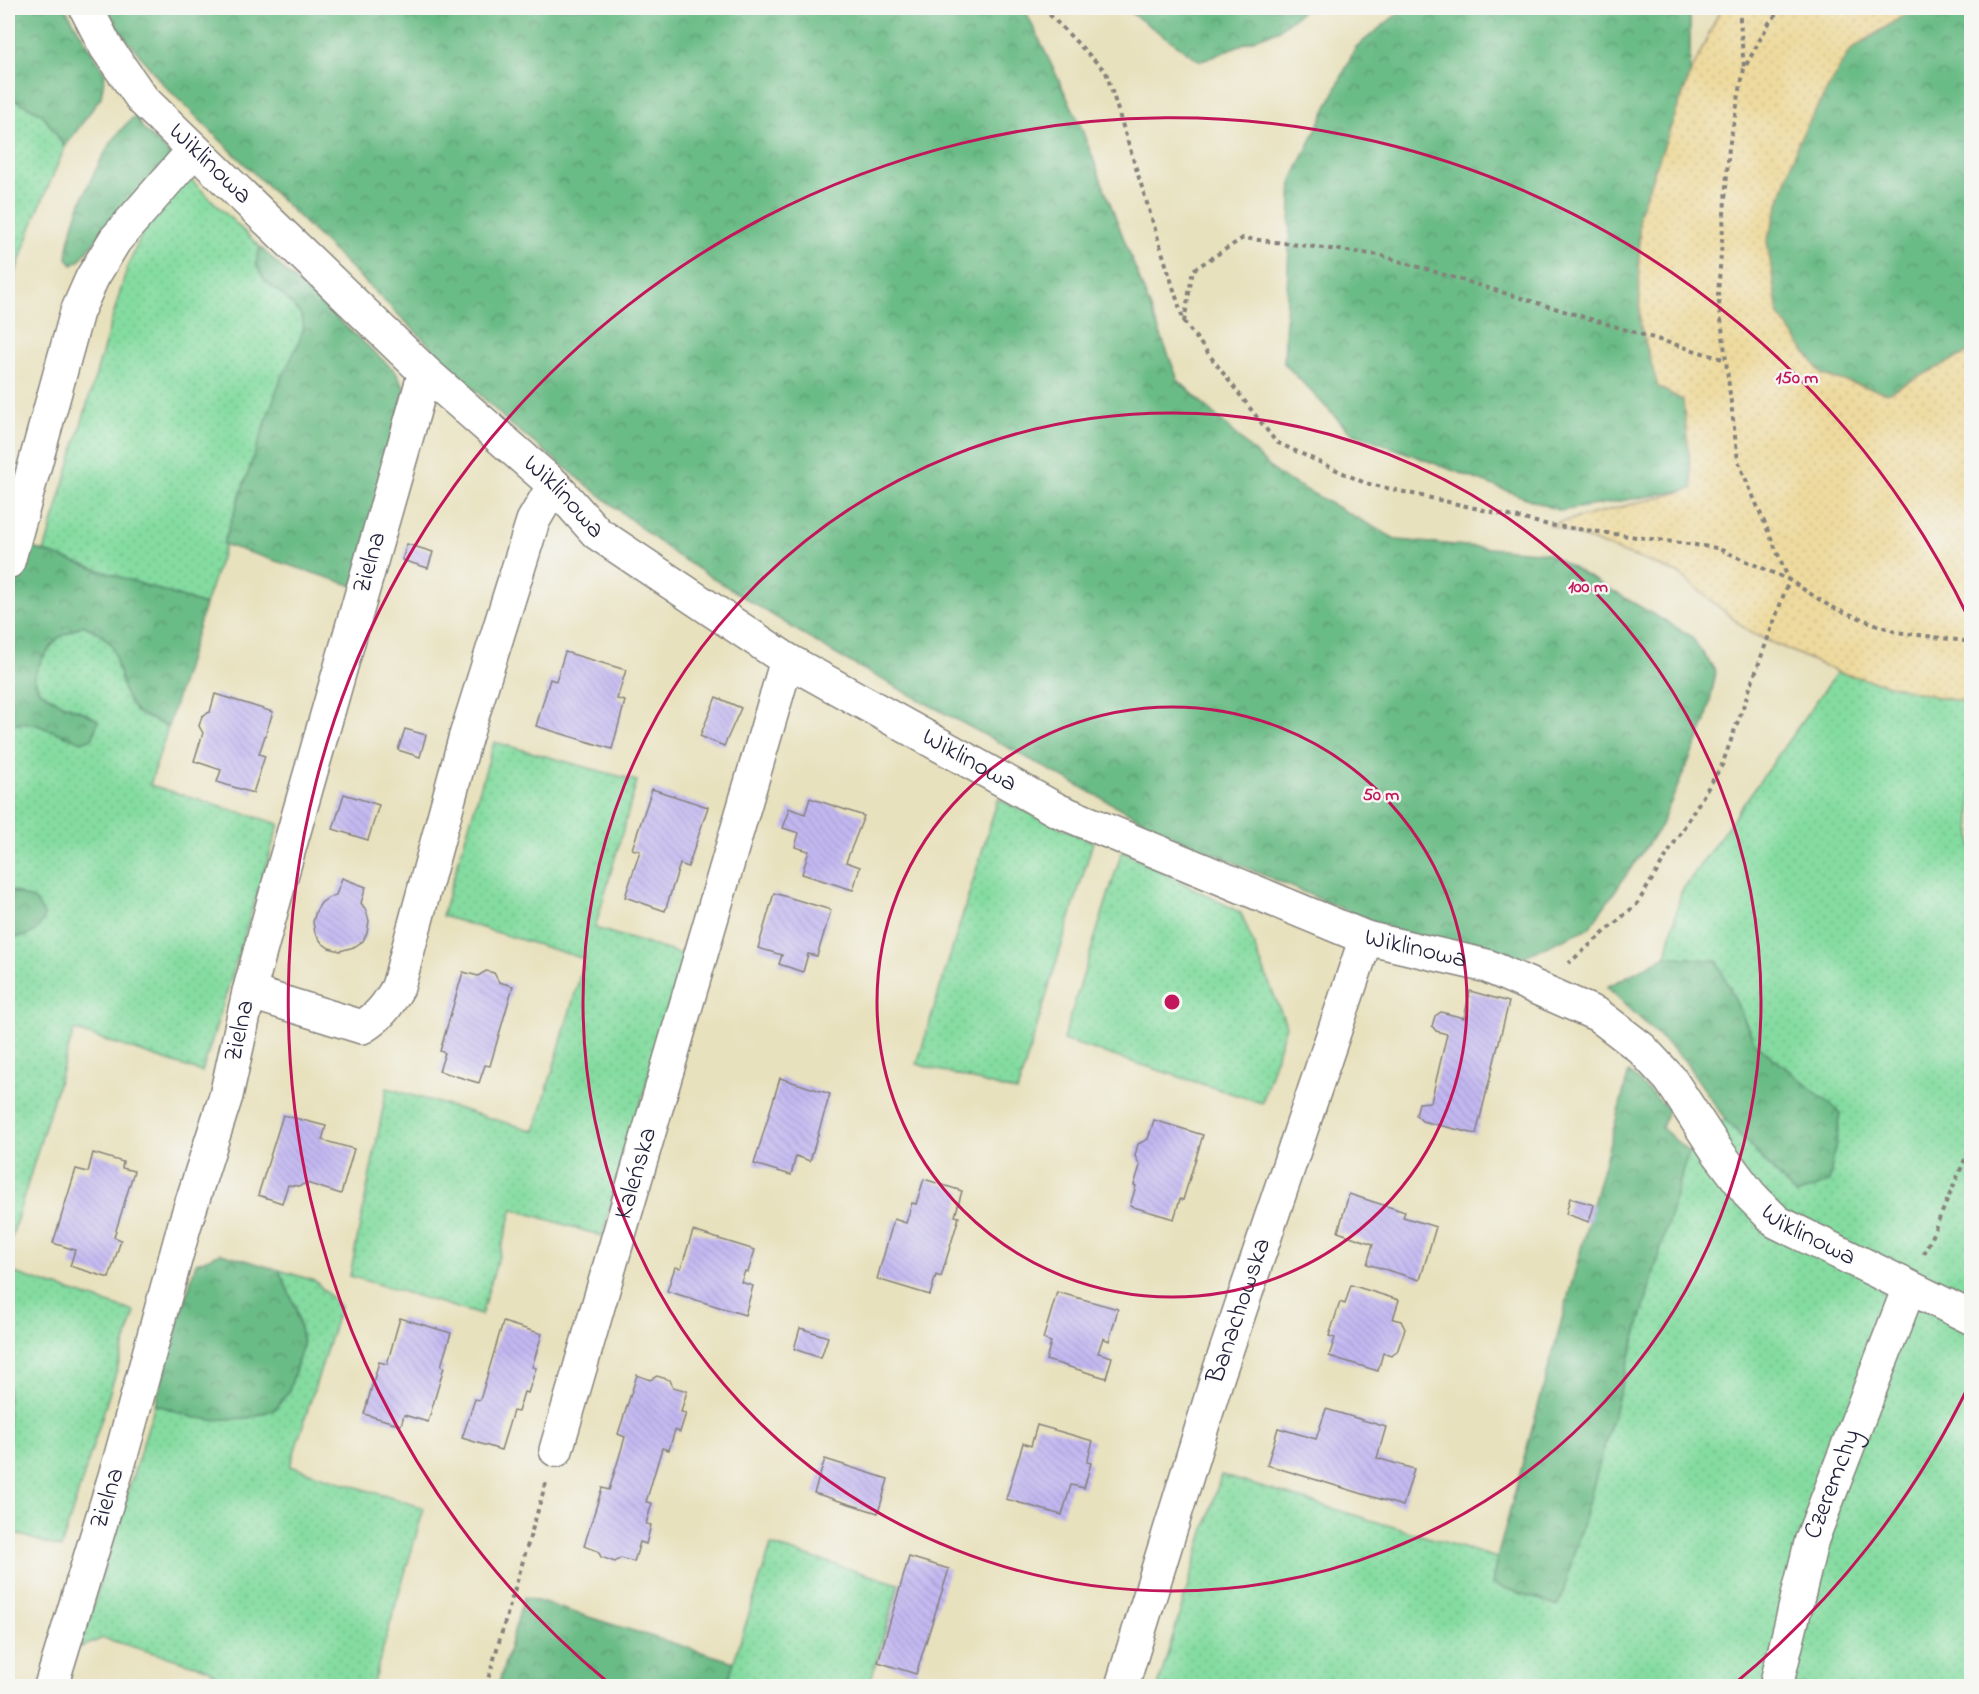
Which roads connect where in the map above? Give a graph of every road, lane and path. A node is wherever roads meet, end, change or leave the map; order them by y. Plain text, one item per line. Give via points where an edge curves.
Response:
1 (86, 8) edge
2 (1043, 8) edge
3 (1739, 8) edge
4 (1782, 8) edge
5 (1744, 69) junction
6 (195, 150) junction
7 (1184, 322) junction
8 (1726, 360) junction
9 (425, 372) junction
10 (554, 485) junction
11 (8, 562) edge
12 (1789, 580) junction
13 (1971, 642) edge
14 (787, 660) junction
15 (1366, 938) junction
16 (1539, 989) junction
17 (249, 992) junction
18 (1971, 1143) edge
19 (1909, 1288) junction
20 (1971, 1318) edge
21 (556, 1450) joint
22 (51, 1686) edge
23 (486, 1686) edge
24 (1122, 1686) edge
25 (1776, 1686) edge

1 - 6 street, Wiklinowa via 106,47 143,100
2 - 7 path via 1106,72
3 - 5 path
4 - 5 path via 1769,23
5 - 8 path via 1729,147 1718,294
6 - 9 street, Wiklinowa
6 - 11 street via 115,240 76,312
7 - 8 path via 1193,270 1243,238 1379,255
7 - 12 path via 1276,442 1365,483 1549,525 1717,548
8 - 12 path via 1738,461
9 - 10 street, Wiklinowa
9 - 17 street, Zielna
10 - 14 street, Wiklinowa via 597,533
10 - 17 street via 532,520 465,739 398,987 387,1007 362,1028
12 - 13 path via 1831,607 1896,632
12 - 16 path via 1722,765 1637,904
14 - 15 street, Wiklinowa via 1057,810
14 - 21 street, Kaleńska
15 - 16 street, Wiklinowa via 1487,966
15 - 24 street, Banachowska via 1218,1375
16 - 19 street, Wiklinowa via 1598,1015 1641,1048 1670,1079 1751,1196 1777,1221
17 - 22 street, Zielna via 226,1096 184,1227 119,1463
18 - 19 path
19 - 20 street, Wiklinowa
19 - 25 street, Czeremchy via 1812,1539
21 - 23 path

